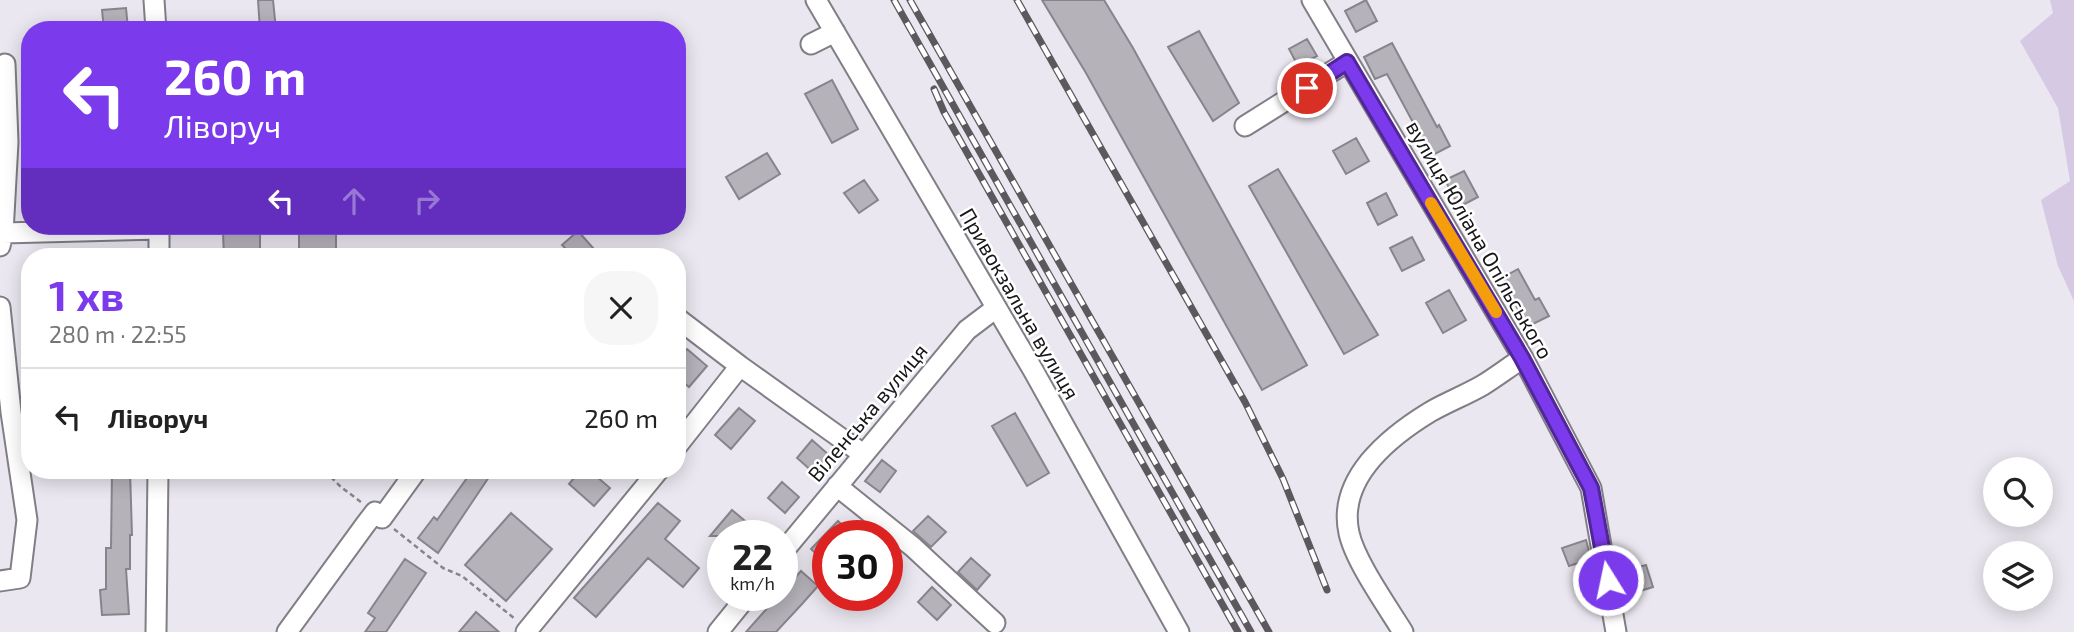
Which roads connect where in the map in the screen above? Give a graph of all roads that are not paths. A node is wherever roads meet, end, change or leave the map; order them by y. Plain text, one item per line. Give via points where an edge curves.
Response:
1 (154, 0) edge
2 (816, 0) edge
3 (1312, 0) edge
4 (155, 21) edge
5 (835, 32) junction
6 (811, 44) dead end
7 (1347, 62) junction
8 (5, 64) dead end
9 (1245, 126) dead end
10 (54, 235) edge
11 (1, 239) edge
12 (0, 307) edge
13 (996, 308) junction
14 (686, 325) edge
15 (1522, 358) junction
16 (740, 366) junction
17 (686, 435) edge
18 (863, 454) junction
19 (158, 479) edge
20 (409, 479) edge
21 (651, 479) edge
22 (837, 486) junction
23 (798, 534) edge
24 (0, 581) edge
25 (735, 611) edge
26 (995, 623) dead end
27 (527, 631) edge
28 (156, 632) edge
29 (287, 632) edge
30 (718, 632) edge
31 (1179, 632) edge
32 (1403, 632) edge
33 (1616, 632) edge

1 - 4 street
2 - 5 street, Привокзальна вулиця
3 - 7 street, вулиця Юліана Опільського
5 - 6 street
5 - 13 street, Привокзальна вулиця
7 - 9 street
7 - 15 street, вулиця Юліана Опільського
8 - 11 street via 8,142
10 - 11 street
12 - 24 street via 27,520 20,578
13 - 18 street, Віленська вулиця via 967,330
13 - 31 street, Привокзальна вулиця
14 - 16 street
15 - 32 street via 1410,426 1380,450 1356,479 1347,502 1349,533
15 - 33 street, вулиця Юліана Опільського via 1591,488
16 - 17 street
16 - 18 street
18 - 22 street, Віленська вулиця
19 - 28 street
20 - 29 street
21 - 27 street
22 - 23 street, Віленська вулиця
22 - 26 street via 913,547
25 - 30 street

